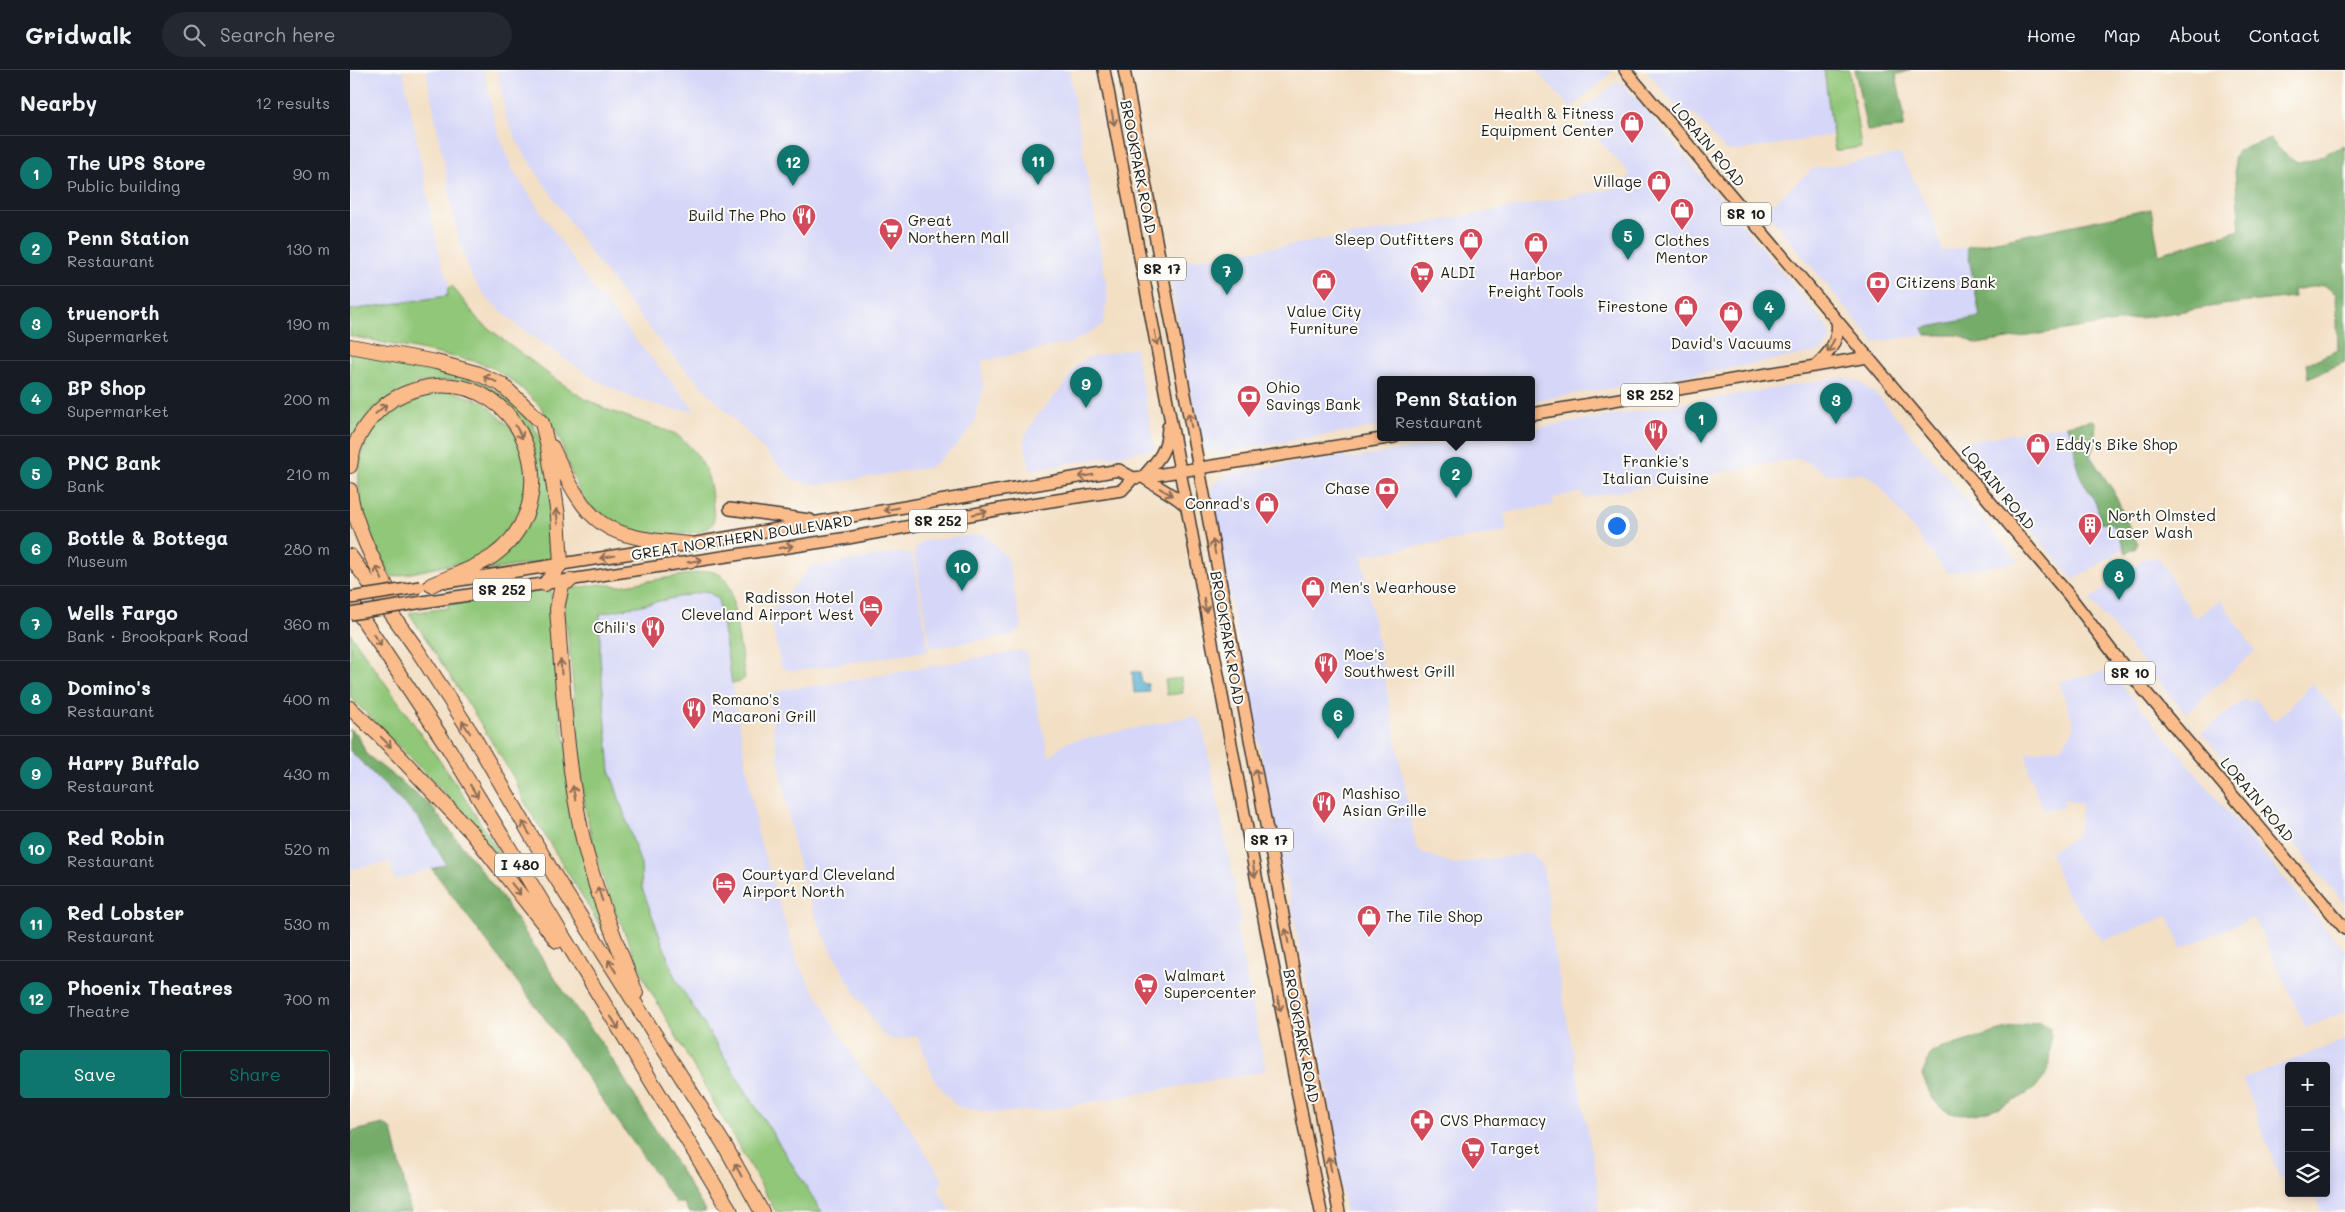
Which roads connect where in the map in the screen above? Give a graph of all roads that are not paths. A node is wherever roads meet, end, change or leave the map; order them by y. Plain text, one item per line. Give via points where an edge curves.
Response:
1 (1104, 70) edge
2 (1124, 70) edge
3 (1625, 70) edge
4 (1837, 321) junction
5 (350, 346) edge
6 (1868, 357) junction
7 (1815, 366) junction
8 (1168, 402) junction
9 (1535, 413) edge
10 (542, 423) junction
11 (1377, 440) edge
12 (350, 466) edge
13 (1200, 468) junction
14 (1180, 471) junction
15 (1138, 477) junction
16 (350, 490) edge
17 (1188, 508) junction
18 (730, 509) dead end
19 (819, 521) junction
20 (690, 544) junction
21 (350, 556) edge
22 (561, 564) junction
23 (571, 580) junction
24 (545, 584) junction
25 (426, 586) junction
26 (350, 599) edge
27 (350, 614) edge
28 (416, 648) junction
29 (350, 708) edge
30 (2345, 929) edge
31 (589, 982) junction
32 (647, 1022) junction
33 (731, 1212) edge
34 (762, 1212) edge
35 (1321, 1212) edge
36 (1340, 1212) edge

1 -> 8 main road, BROOKPARK ROAD / SR 17
13 -> 2 main road, BROOKPARK ROAD / SR 17
3 - 4 main road, LORAIN ROAD / SR 10
4 - 6 main road, LORAIN ROAD / SR 10
4 -> 7 main road via 1836,337 1830,350
10 -> 5 highway via 500,384 476,373
6 - 7 main road, SR 252
6 - 30 main road, LORAIN ROAD / SR 10
7 - 9 main road, SR 252
8 - 14 main road, BROOKPARK ROAD / SR 17
8 - 15 main road via 1167,443 1160,459
10 - 20 highway via 570,485 589,513 608,529 645,541
22 -> 10 highway via 558,516
11 - 13 main road, GREAT NORTHERN BOULEVARD / SR 252
12 -> 25 highway via 354,447 375,414 403,394 420,388 452,385 468,389 485,396 512,418 531,457 532,493 524,521 493,555
13 - 14 main road, GREAT NORTHERN BOULEVARD / SR 252
36 -> 13 main road, BROOKPARK ROAD / SR 17
14 - 15 main road, GREAT NORTHERN BOULEVARD / SR 252
14 - 17 main road, BROOKPARK ROAD / SR 17
15 -> 17 main road
15 -> 19 main road, GREAT NORTHERN BOULEVARD / SR 252 via 1119,470
23 -> 15 main road, GREAT NORTHERN BOULEVARD / SR 252 via 848,538 1122,490
28 -> 16 highway via 373,559 351,502
17 -> 35 main road, BROOKPARK ROAD / SR 17 via 1263,922
18 - 19 main road
19 - 20 main road, GREAT NORTHERN BOULEVARD / SR 252
20 -> 22 main road, GREAT NORTHERN BOULEVARD / SR 252
21 - 28 highway, I 480
22 - 24 highway
22 - 25 main road, GREAT NORTHERN BOULEVARD / SR 252
23 - 24 main road, GREAT NORTHERN BOULEVARD / SR 252
32 -> 23 highway via 608,919 583,840 569,764 557,609 562,585
24 - 27 main road, GREAT NORTHERN BOULEVARD / SR 252, bridge
25 - 26 main road, GREAT NORTHERN BOULEVARD / SR 252, bridge
26 -> 31 highway, I 480 via 448,749
32 -> 28 highway, I 480
29 -> 31 highway via 472,833
31 -> 33 highway, I 480
34 -> 32 highway, I 480 via 725,1146

